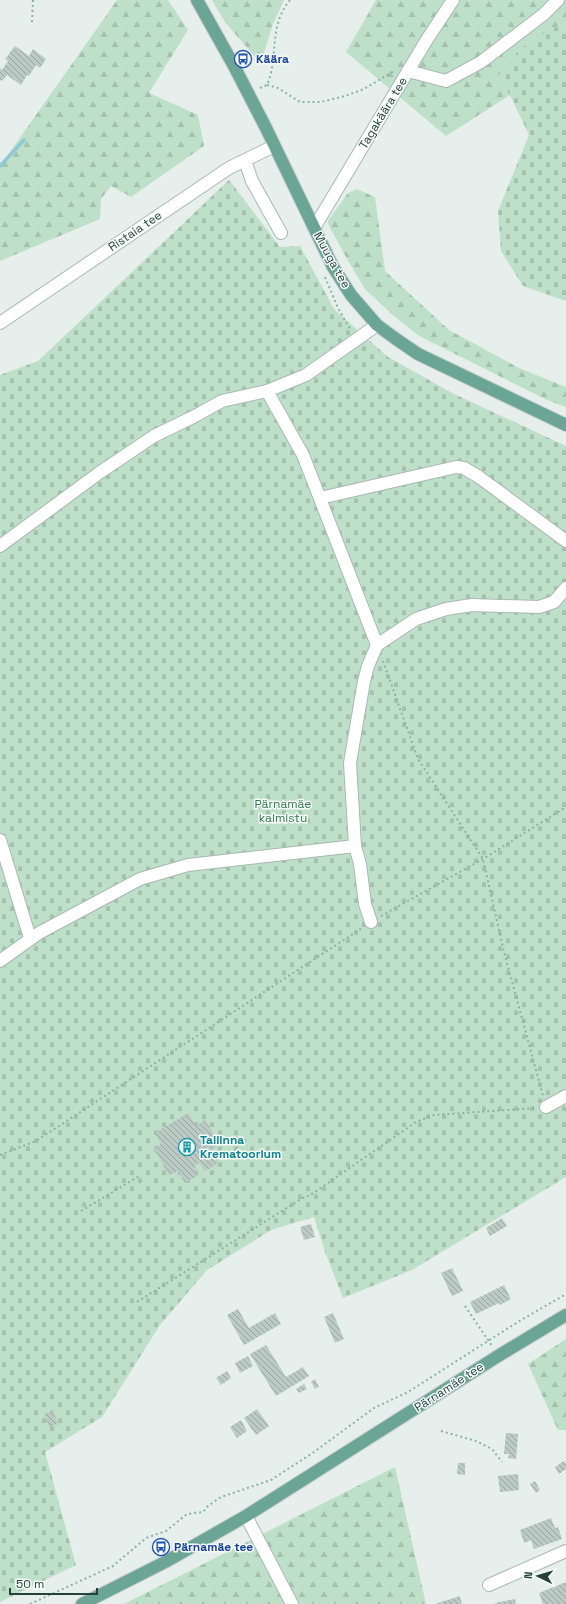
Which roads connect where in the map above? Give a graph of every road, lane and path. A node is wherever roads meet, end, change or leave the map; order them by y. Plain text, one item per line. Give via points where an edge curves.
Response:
1 (33, 0) edge
2 (197, 0) edge
3 (290, 0) edge
4 (453, 0) edge
5 (558, 0) edge
6 (32, 22) dead end
7 (403, 70) junction
8 (267, 85) junction
9 (260, 88) dead end
10 (274, 146) junction
11 (245, 161) junction
12 (314, 228) junction
13 (281, 233) dead end
14 (323, 274) dead end
15 (0, 323) edge
16 (377, 325) junction
17 (356, 340) junction
18 (267, 391) junction
19 (566, 425) edge
20 (320, 498) junction
21 (566, 541) edge
22 (0, 546) edge
23 (566, 588) edge
24 (377, 645) junction
25 (566, 807) edge
26 (0, 840) edge
27 (355, 846) junction
28 (483, 859) junction
29 (371, 922) junction
30 (30, 938) junction
31 (0, 961) edge
32 (566, 1096) edge
33 (546, 1107) junction
34 (0, 1155) edge
35 (141, 1175) dead end
36 (81, 1211) dead end
37 (566, 1294) edge
38 (137, 1302) dead end
39 (465, 1306) dead end
40 (566, 1315) edge
41 (488, 1341) junction
42 (498, 1356) junction
43 (441, 1431) dead end
44 (502, 1462) dead end
45 (271, 1480) junction
46 (273, 1484) dead end
47 (246, 1516) junction
48 (566, 1551) edge
49 (489, 1585) dead end
50 (30, 1604) edge
51 (82, 1604) edge
52 (292, 1604) edge

1 - 6 path
2 - 10 main road, Muuga tee
3 - 8 path via 276,28 271,76
4 - 7 street, Tagakäära tee
5 - 7 street via 544,14 481,62 446,81
7 - 8 path via 345,96 321,102 300,102 278,88
7 - 12 street, Tagakäära tee
8 - 9 path
10 - 11 street, Ristaia tee
10 - 12 main road, Muuga tee
11 - 13 street via 252,181
11 - 15 street, Ristaia tee via 229,168
12 - 16 main road, Muuga tee via 333,267
14 - 17 path
16 - 17 street
16 - 19 main road, Muuga tee via 418,354
17 - 18 street via 306,375
18 - 20 street via 303,455
18 - 22 street via 222,401 154,436
20 - 21 street via 456,467 464,468 479,476
20 - 24 street
23 - 24 street via 554,602 539,606 472,605 446,609 416,619
24 - 27 street via 364,681 350,763
24 - 28 path via 418,759
25 - 28 path
26 - 30 street
27 - 29 street via 365,904
27 - 30 street via 188,865 140,879
28 - 29 path
28 - 33 path via 504,952
29 - 34 path via 36,1141
30 - 31 street
32 - 33 street
33 - 38 path via 434,1115 416,1122 312,1194 300,1199
35 - 36 path
37 - 41 path
39 - 41 path
40 - 42 main road, Pärnamäe tee
41 - 42 path
41 - 45 path via 408,1392 374,1408
42 - 47 main road, Pärnamäe tee
43 - 44 path via 476,1441 492,1449
45 - 46 path
45 - 50 path via 221,1497 202,1512 187,1514 166,1531 146,1538 113,1566
47 - 51 main road, Pärnamäe tee via 167,1561
47 - 52 street
48 - 49 street

